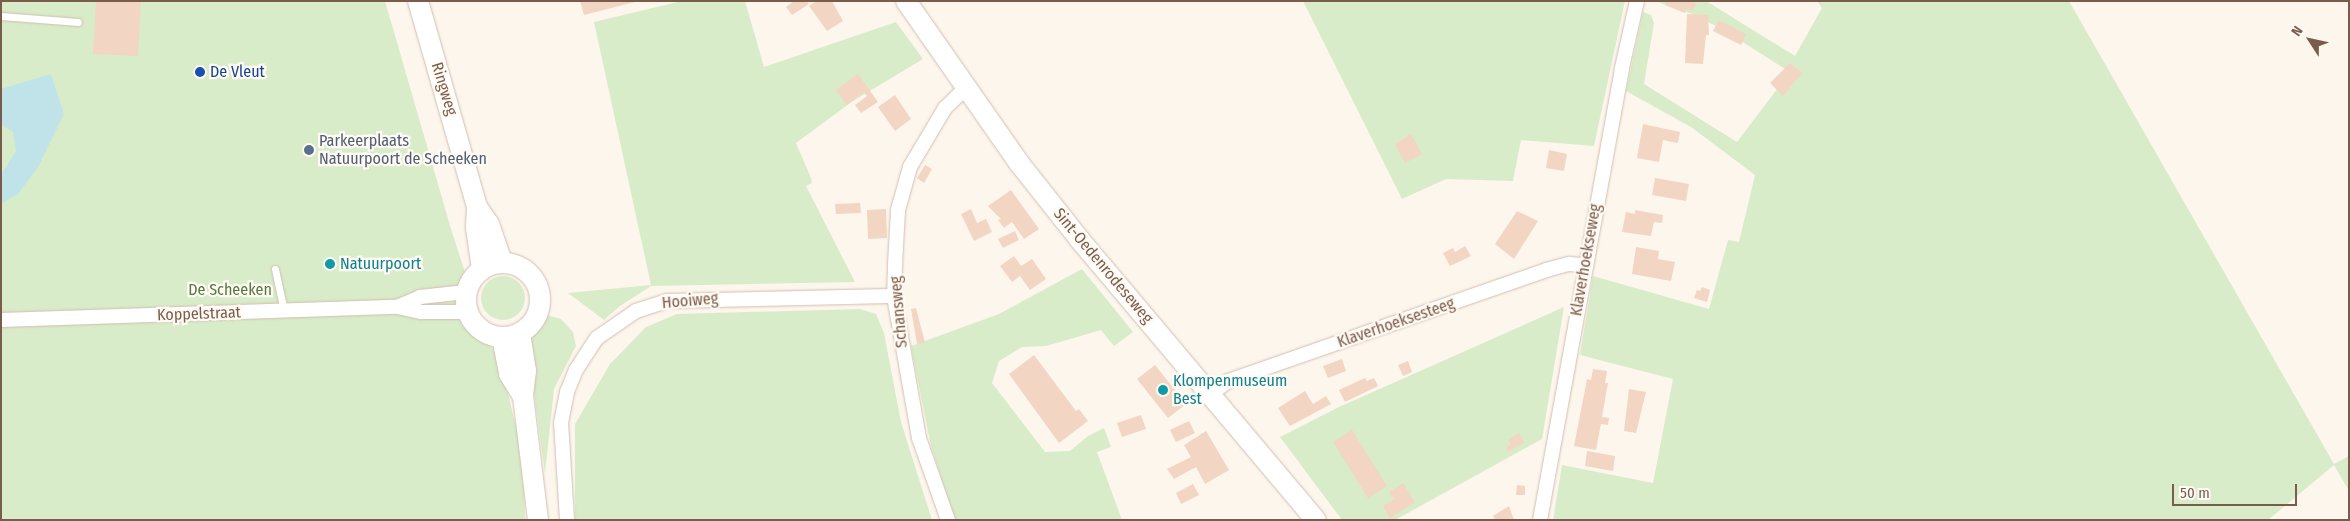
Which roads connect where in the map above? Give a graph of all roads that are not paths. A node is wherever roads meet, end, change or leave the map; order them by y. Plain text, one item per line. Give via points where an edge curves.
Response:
1 (418, 1) edge
2 (906, 1) edge
3 (1637, 1) edge
4 (1, 16) edge
5 (78, 22) dead end
6 (966, 88) junction
7 (476, 207) junction
8 (502, 262) junction
9 (1585, 265) junction
10 (275, 269) dead end
11 (482, 269) junction
12 (466, 292) junction
13 (894, 296) junction
14 (397, 307) junction
15 (284, 311) junction
16 (467, 312) junction
17 (1, 320) edge
18 (511, 335) junction
19 (1211, 394) junction
20 (538, 520) edge
21 (567, 520) edge
22 (948, 520) edge
23 (1316, 520) edge
24 (1540, 520) edge

1 - 7 main road, Ringweg
2 - 6 main road, Sint-Oedenrodeseweg
3 - 9 street, Klaverhoekseweg
4 - 5 lane
6 - 13 street, Schansweg via 945,108 910,167 902,188
6 - 19 main road, Sint-Oedenrodeseweg via 1019,163 1080,240
7 - 8 main road, Ringweg via 489,224
7 - 11 main road, Ringweg
8 - 11 main road
8 - 18 main road via 523,268 532,276 539,291 536,318
9 - 19 street, Klaverhoeksesteeg via 1569,264 1546,270 1228,381
9 - 24 street, Klaverhoekseweg
10 - 15 lane
11 - 12 main road
12 - 14 street, Koppelstraat via 420,297
12 - 16 main road
13 - 21 street, Hooiweg via 666,301 636,311 597,338 576,370 562,416
13 - 22 street, Schansweg via 919,438
14 - 15 street, Koppelstraat
14 - 16 street, Koppelstraat via 421,312
15 - 17 street, Koppelstraat
16 - 18 main road via 484,332
18 - 20 main road via 526,372 523,396
19 - 23 main road, Sint-Oedenrodeseweg

